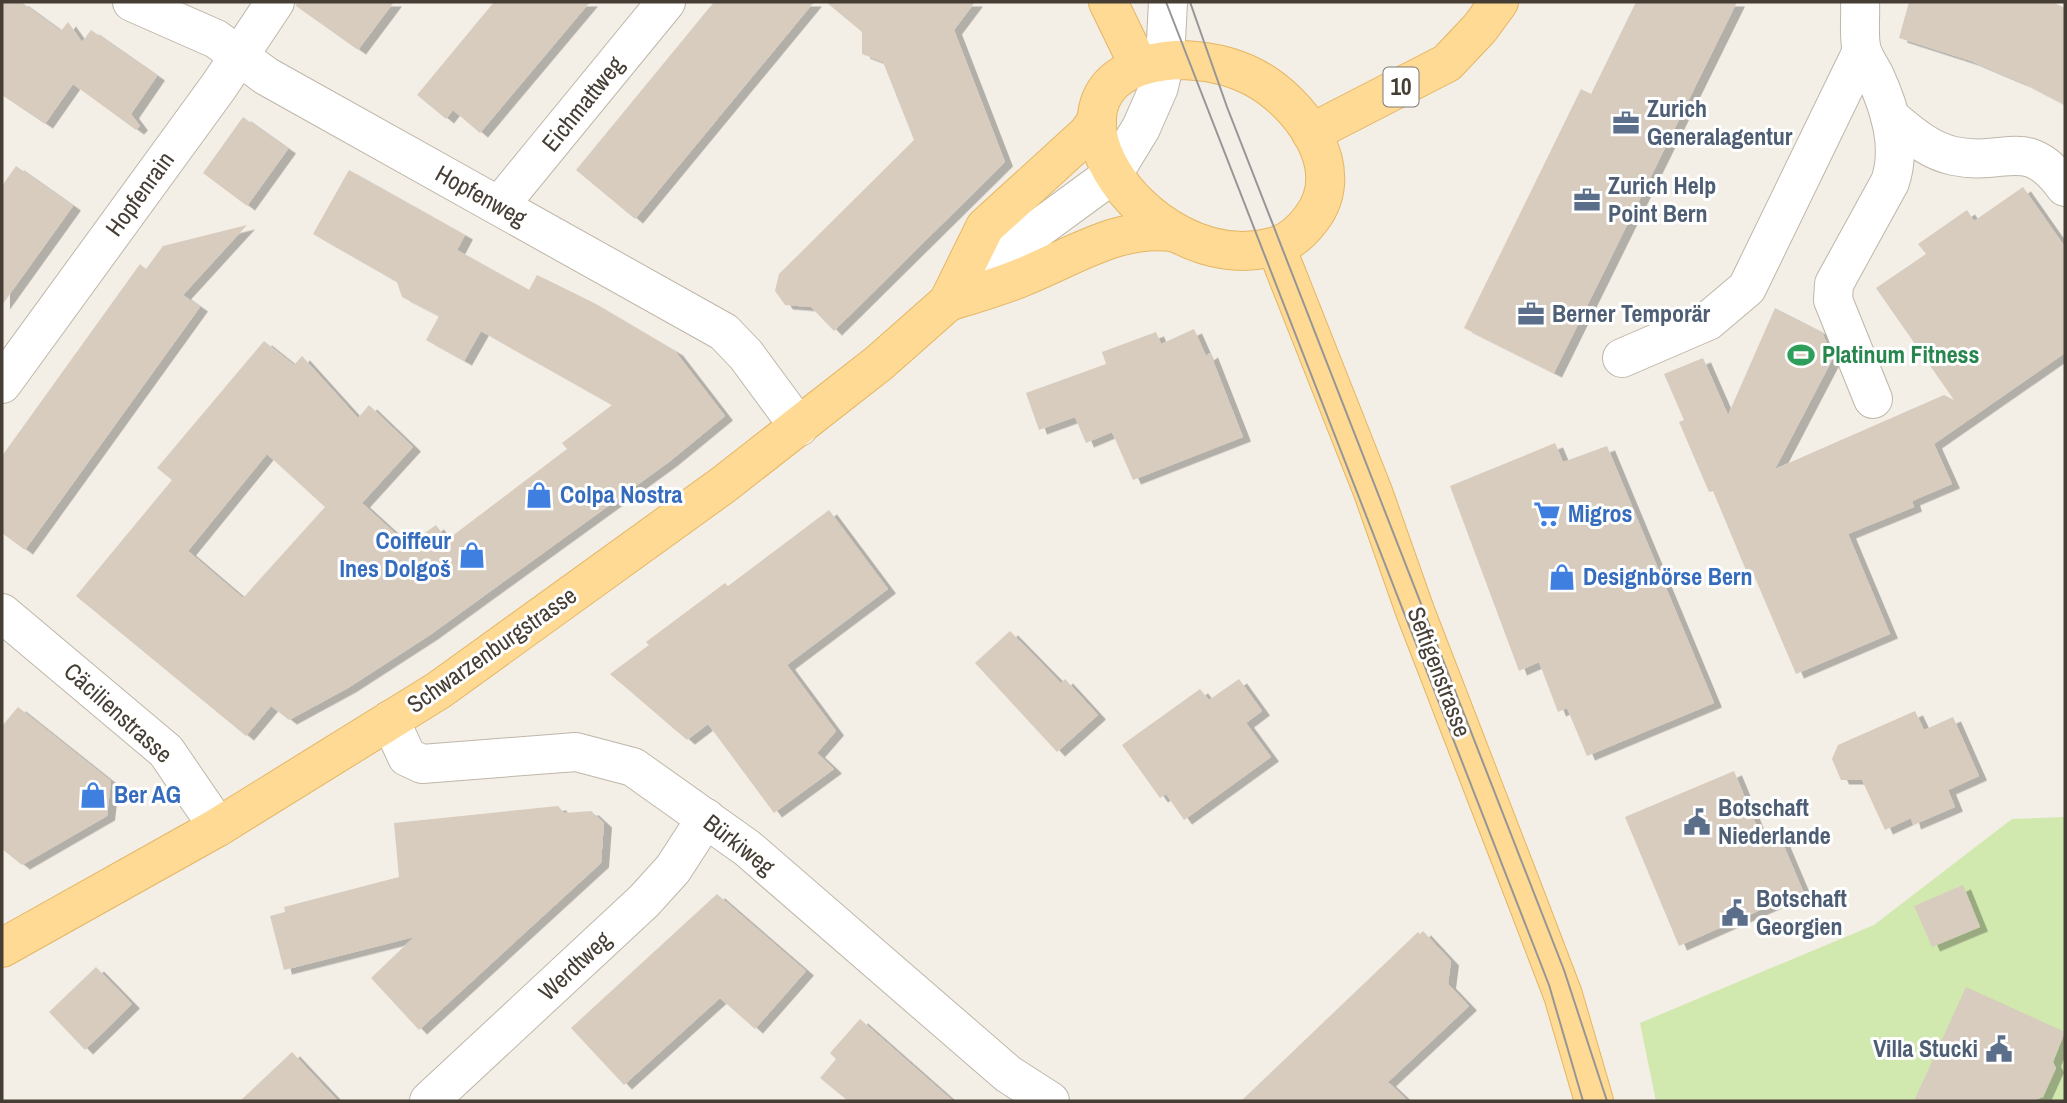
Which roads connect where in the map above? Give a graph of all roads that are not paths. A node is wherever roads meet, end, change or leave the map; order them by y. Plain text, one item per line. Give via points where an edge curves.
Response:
1 (132, 2) edge
2 (275, 2) edge
3 (666, 2) edge
4 (1108, 2) edge
5 (1168, 2) edge
6 (1499, 2) edge
7 (1860, 2) edge
8 (1862, 51) junction
9 (239, 55) junction
10 (1152, 63) junction
11 (1890, 117) junction
12 (1097, 120) junction
13 (1311, 132) junction
14 (1113, 174) junction
15 (2065, 187) edge
16 (499, 205) junction
17 (1177, 233) junction
18 (1276, 247) junction
19 (948, 302) junction
20 (1622, 358) dead end
21 (2, 384) edge
22 (1873, 399) dead end
23 (799, 427) junction
24 (2, 613) edge
25 (390, 720) junction
26 (706, 818) junction
27 (218, 827) junction
28 (2, 948) edge
29 (1043, 1100) edge
30 (429, 1101) edge
31 (1594, 1101) edge

1 - 9 street, Hopfenweg via 216,39
2 - 9 street, Hopfenrain
3 - 16 street, Eichmattweg
4 - 10 main road
5 - 10 street
6 - 13 main road, 10 via 1447,63
7 - 8 street
8 - 11 street
8 - 20 street via 1747,288 1708,321
9 - 16 street, Hopfenweg via 266,76
9 - 21 street, Hopfenrain
10 - 12 main road via 1119,77 1108,89
10 - 13 main road via 1211,62 1255,78 1287,101
10 - 14 street via 1154,101
11 - 15 street via 1917,140 1952,156 1993,160 2018,154 2036,157
11 - 22 street via 1896,164 1834,284 1833,300
12 - 14 main road via 1098,142
12 - 19 main road, Schwarzenburgstrasse via 985,227
13 - 18 main road via 1325,166 1321,202 1304,228
14 - 17 main road via 1142,209
14 - 19 street, Schwarzenburgstrasse
16 - 23 street, Hopfenweg via 724,332
17 - 18 main road via 1232,250
17 - 19 main road, Schwarzenburgstrasse via 1129,233
18 - 31 main road, Seftigenstrasse via 1544,944
19 - 23 main road, Schwarzenburgstrasse
23 - 25 main road, Schwarzenburgstrasse via 490,655
24 - 27 street, Cäcilienstrasse via 166,751
25 - 26 street, Bürkiweg via 407,757 422,764 552,752 602,757 646,774
25 - 27 main road, Schwarzenburgstrasse
26 - 29 street, Bürkiweg
26 - 30 street, Werdtweg via 673,869 644,901
27 - 28 main road, Schwarzenburgstrasse

